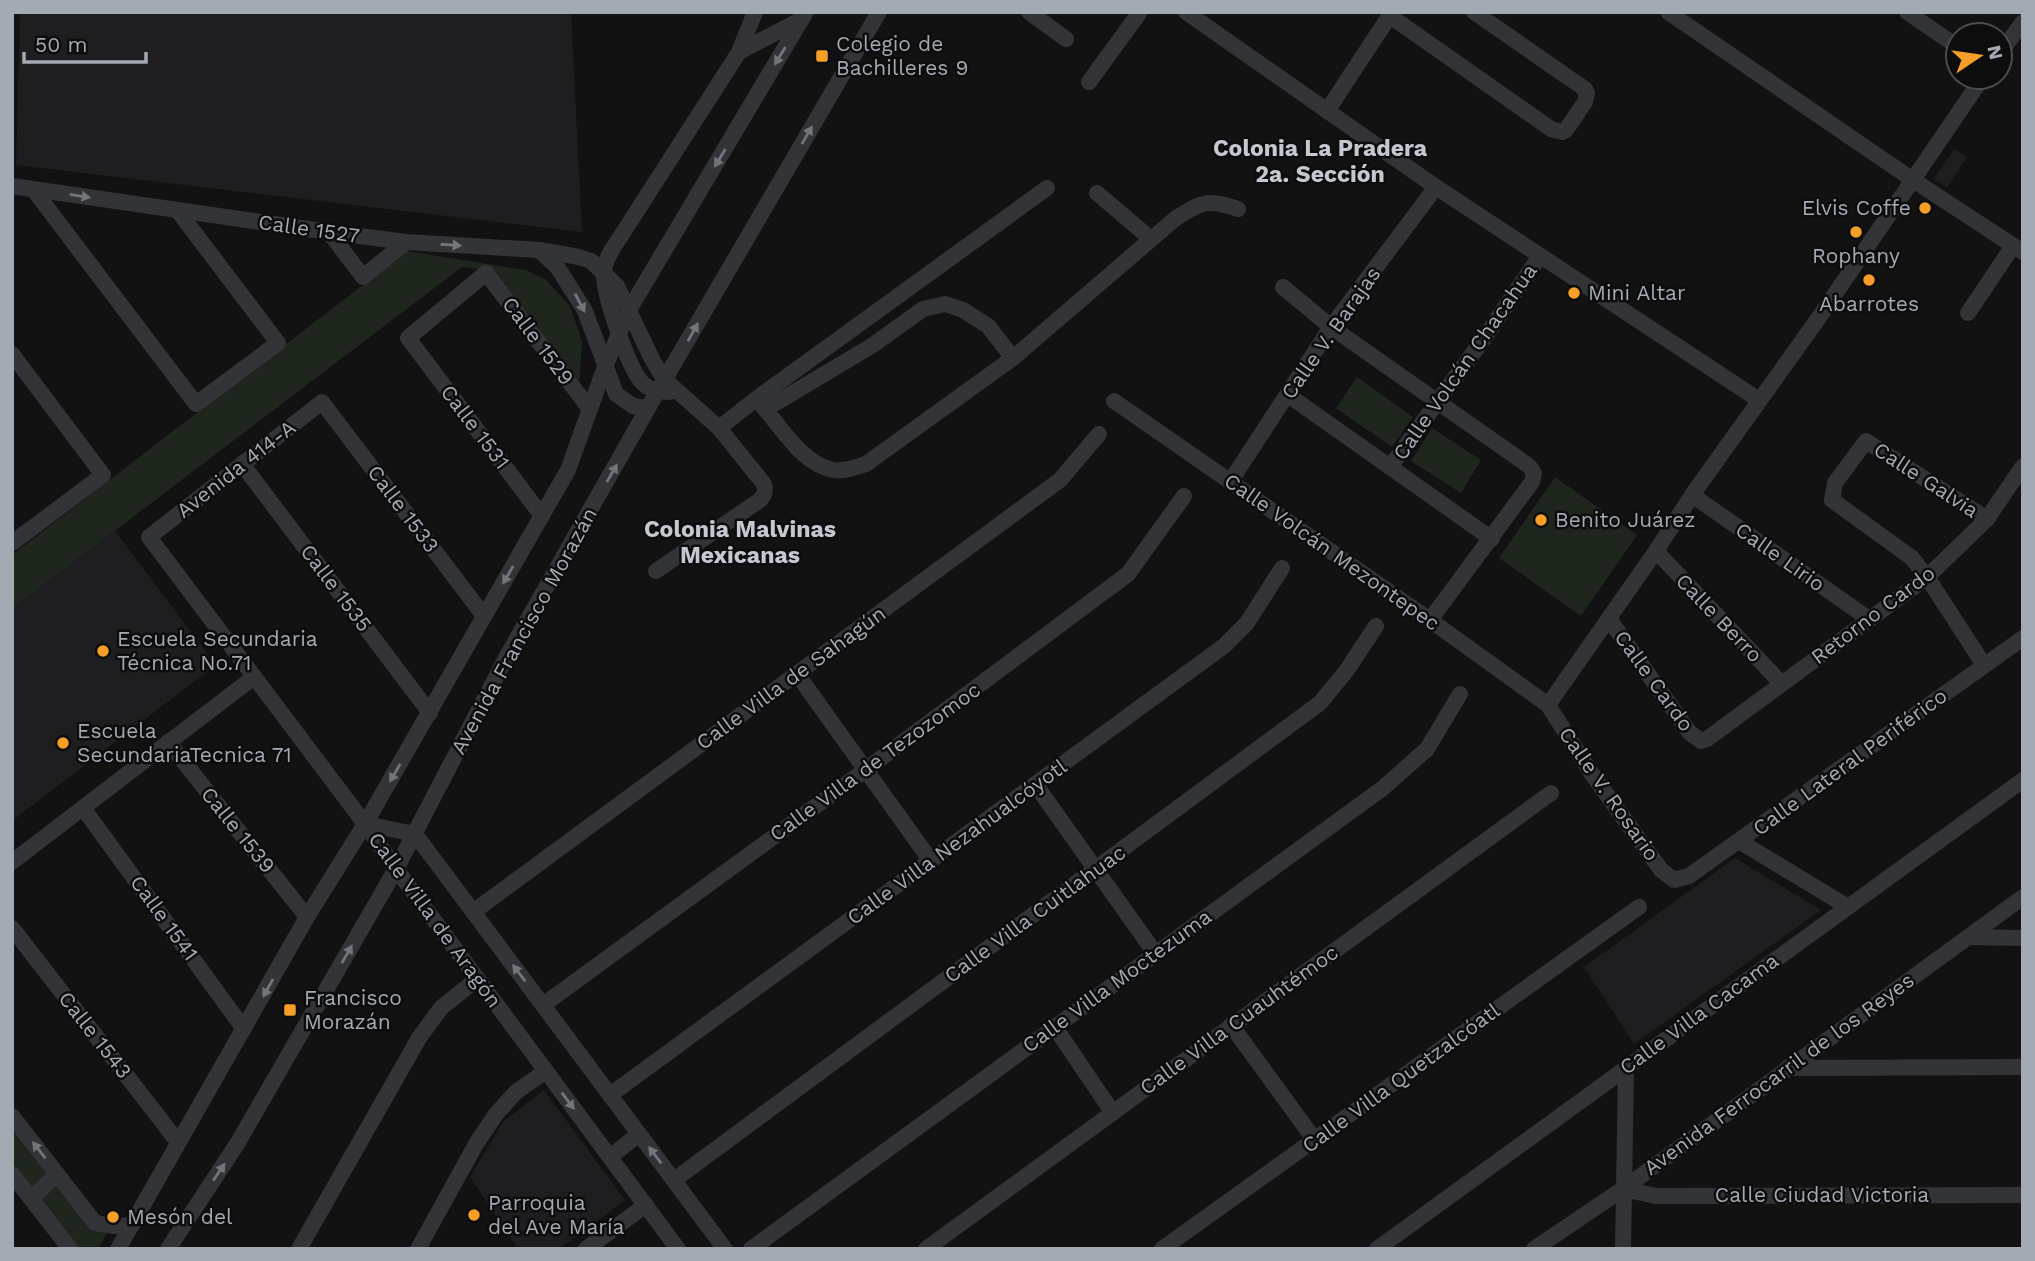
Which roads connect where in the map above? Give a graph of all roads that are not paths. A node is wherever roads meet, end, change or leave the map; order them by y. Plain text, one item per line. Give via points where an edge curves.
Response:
1 (755, 12) edge
2 (879, 12) edge
3 (1029, 12) edge
4 (1140, 12) edge
5 (1186, 12) edge
6 (1474, 12) edge
7 (1668, 12) edge
8 (1907, 12) edge
9 (1391, 14) edge
10 (804, 15) edge
11 (1944, 37) edge
12 (1066, 39) dead end
13 (739, 52) junction
14 (1089, 82) dead end
15 (1973, 91) edge
16 (1326, 111) junction
17 (1913, 180) junction
18 (12, 186) edge
19 (1436, 187) junction
20 (33, 188) junction
21 (1047, 188) dead end
22 (1097, 193) dead end
23 (1238, 209) dead end
24 (178, 211) junction
25 (329, 232) junction
26 (1151, 239) junction
27 (406, 242) junction
28 (2018, 249) edge
29 (539, 250) junction
30 (1540, 257) junction
31 (603, 271) junction
32 (1283, 288) dead end
33 (629, 310) junction
34 (1968, 313) dead end
35 (1331, 327) junction
36 (620, 331) junction
37 (408, 338) joint
38 (12, 354) edge
39 (1013, 358) junction
40 (605, 367) junction
41 (662, 386) junction
42 (1288, 395) junction
43 (1759, 400) junction
44 (1114, 401) dead end
45 (1439, 401) junction
46 (322, 402) joint
47 (761, 404) junction
48 (589, 408) junction
49 (648, 408) junction
50 (719, 428) junction
51 (1099, 434) dead end
52 (242, 464) junction
53 (2023, 466) edge
54 (1390, 467) junction
55 (1230, 482) junction
56 (1692, 495) junction
57 (1184, 496) dead end
58 (542, 516) junction
59 (1987, 519) junction
60 (1492, 539) junction
61 (12, 542) edge
62 (1656, 551) junction
63 (1282, 568) dead end
64 (656, 571) dead end
65 (1927, 577) junction
66 (484, 616) junction
67 (1609, 619) junction
68 (1869, 619) junction
69 (1430, 620) junction
70 (1376, 626) dead end
71 (2023, 638) edge
72 (1984, 665) junction
73 (797, 674) junction
74 (254, 677) junction
75 (1782, 684) junction
76 (1460, 694) dead end
77 (1548, 705) junction
78 (430, 713) junction
79 (1701, 741) joint
80 (168, 742) junction
81 (864, 771) junction
82 (2023, 780) edge
83 (1035, 784) junction
84 (1551, 793) dead end
85 (83, 808) junction
86 (365, 824) junction
87 (415, 834) junction
88 (1739, 841) junction
89 (12, 862) edge
90 (931, 862) junction
91 (396, 869) junction
92 (1096, 869) junction
93 (1674, 880) joint
94 (2023, 897) edge
95 (1639, 907) dead end
96 (1848, 907) junction
97 (473, 912) junction
98 (307, 917) junction
99 (12, 928) edge
100 (1969, 937) junction
101 (2023, 938) edge
102 (1155, 953) junction
103 (477, 979) junction
104 (543, 1005) junction
105 (1231, 1025) junction
106 (1054, 1026) junction
107 (244, 1029) junction
108 (2023, 1067) edge
109 (1626, 1068) junction
110 (1787, 1068) junction
111 (546, 1071) junction
112 (610, 1095) junction
113 (1113, 1113) junction
114 (12, 1116) edge
115 (639, 1134) junction
116 (1314, 1139) junction
117 (178, 1142) junction
118 (610, 1157) junction
119 (12, 1174) edge
120 (57, 1174) junction
121 (674, 1180) junction
122 (1623, 1189) junction
123 (2023, 1195) edge
124 (32, 1199) junction
125 (646, 1205) junction
126 (132, 1225) junction
127 (70, 1249) edge
128 (118, 1249) edge
129 (168, 1249) edge
130 (299, 1249) edge
131 (418, 1249) edge
132 (586, 1249) edge
133 (678, 1249) edge
134 (725, 1249) edge
135 (751, 1249) edge
136 (926, 1249) edge
137 (1162, 1249) edge
138 (1377, 1249) edge
139 (1534, 1249) edge
140 (1623, 1249) edge

1 - 13 street
41 -> 2 street, Avenida Francisco Morazán
3 - 12 street
4 - 14 street
5 - 16 street
6 - 9 street via 1587,93 1562,132 1552,130
7 - 17 street
8 - 11 street
9 - 16 street
10 - 13 street
10 -> 33 street, Avenida Francisco Morazán
13 - 31 street via 614,246
15 - 17 street
16 - 19 street
17 - 28 street
17 - 43 street
18 - 20 street, Calle 1527
19 - 30 street
19 - 35 street, Calle V. Barajas
20 -> 24 street, Calle 1527
20 - 24 street via 196,404 278,343
21 - 47 street
22 - 26 street
23 - 26 street via 1214,201 1199,203
24 - 25 street, Calle 1527
25 - 27 street, Calle 1527
25 - 27 street via 363,278
26 - 39 street
27 -> 29 street, Calle 1527
28 - 34 street
29 - 31 street, Calle 1527 via 579,257
29 -> 40 street via 558,268 585,311
30 - 43 street
30 - 45 street, Calle Volcán Chacahua
31 - 33 street, Calle 1527
31 - 36 street
32 - 35 street
33 - 36 street, Avenida Francisco Morazán
33 - 41 street, Calle 1527
35 - 42 street, Calle V. Barajas
35 - 45 street
36 - 40 street, Avenida Francisco Morazán
36 - 41 street via 640,381 649,388
37 - 48 street, Calle 1529 via 486,272
37 - 58 street, Calle 1531
38 - 61 street via 103,475
39 - 47 street via 988,326 945,304 923,309 873,345
39 - 47 street via 866,464 850,469 834,470 813,460 795,446
40 - 48 street, Avenida Francisco Morazán
40 - 49 street via 624,402
41 - 49 street, Avenida Francisco Morazán
41 - 50 street via 680,393
42 - 54 street
42 - 55 street, Calle V. Barajas
43 - 56 street
44 - 55 street, Calle Volcán Mezontepec
45 - 54 street, Calle Volcán Chacahua
45 - 60 street via 1534,473
46 - 52 street, Avenida 414-A
46 - 66 street, Calle 1533
47 - 50 street
48 - 58 street, Avenida Francisco Morazán via 568,470
87 -> 49 street, Avenida Francisco Morazán via 507,656
50 - 64 street via 764,484 764,496
51 - 73 street, Calle Villa de Sahagún via 1060,480
52 - 74 street, Avenida 414-A via 149,537
52 - 78 street, Calle 1535
53 - 59 street, Retorno Cardo
54 - 60 street
55 - 69 street, Calle Volcán Mezontepec
56 - 62 street
56 - 68 street, Calle Lirio
57 - 81 street, Calle Villa de Tezozomoc via 1128,574
58 -> 66 street, Avenida Francisco Morazán
59 - 65 street, Retorno Cardo
59 - 65 street, Calle Galvia via 1866,441 1835,484 1832,500 1912,558
60 - 69 street
62 - 67 street
62 - 75 street, Calle Berro
63 - 83 street, Calle Villa Nezahualcóyotl via 1247,623 1224,646
65 - 68 street, Retorno Cardo
65 - 72 street
66 - 78 street, Avenida Francisco Morazán
67 - 77 street
67 - 79 street, Calle Cardo via 1690,733
68 - 75 street, Retorno Cardo
69 - 77 street, Calle Volcán Mezontepec
70 - 92 street, Calle Villa Cuitlahuac via 1320,703
71 - 72 street, Calle Lateral Periférico
72 - 88 street, Calle Lateral Periférico
73 - 81 street
73 - 97 street, Calle Villa de Sahagún
74 - 80 street
74 - 86 street
75 - 79 street, Retorno Cardo
76 - 102 street, Calle Villa Moctezuma via 1427,749 1383,788
77 - 93 street, Calle V. Rosario via 1661,870
78 -> 86 street, Avenida Francisco Morazán
80 - 85 street
80 - 98 street, Calle 1539
81 - 90 street
81 - 104 street, Calle Villa de Tezozomoc
82 - 96 street, Calle Villa Cacama
83 - 90 street, Calle Villa Nezahualcóyotl
83 - 92 street
84 - 105 street, Calle Villa Cuauhtémoc
85 - 89 street
85 - 107 street, Calle 1541
86 - 87 street, Calle Villa de Aragón
86 - 91 street, Calle Villa de Aragón
86 - 98 street, Avenida Francisco Morazán
87 - 91 street, Avenida Francisco Morazán
87 - 97 street, Calle Villa de Aragón
88 - 93 street, Calle Lateral Periférico via 1689,876
88 - 96 street
90 - 112 street, Calle Villa Nezahualcóyotl
91 - 103 street, Calle Villa de Aragón
129 -> 91 street, Avenida Francisco Morazán via 237,1144
92 - 102 street
92 - 121 street, Calle Villa Cuitlahuac
94 - 100 street, Avenida Ferrocarril de los Reyes
95 - 116 street, Calle Villa Quetzalcóatl
96 - 109 street, Calle Villa Cacama
104 -> 97 street, Calle Villa de Aragón
98 -> 107 street, Avenida Francisco Morazán
99 - 117 street, Calle 1543
100 - 101 street
100 - 110 street, Avenida Ferrocarril de los Reyes
102 - 106 street, Calle Villa Moctezuma
103 - 111 street, Calle Villa de Aragón
103 - 130 street via 441,1008 419,1038
104 - 112 street, Calle Villa de Aragón
105 - 113 street, Calle Villa Cuauhtémoc
105 - 116 street
106 - 113 street
106 - 135 street, Calle Villa Moctezuma
107 - 117 street, Avenida Francisco Morazán
108 - 110 street
109 - 122 street
109 - 138 street, Calle Villa Cacama
110 - 122 street, Avenida Ferrocarril de los Reyes
111 -> 118 street, Calle Villa de Aragón
111 - 131 street via 516,1092 496,1114
112 - 115 street, Calle Villa de Aragón
113 - 136 street, Calle Villa Cuauhtémoc
120 -> 114 street
115 - 118 street
121 -> 115 street, Calle Villa de Aragón
116 - 137 street, Calle Villa Quetzalcóatl
117 - 126 street, Avenida Francisco Morazán
118 - 125 street, Calle Villa de Aragón
119 - 124 street
120 - 124 street
120 - 126 street via 95,1223
121 - 134 street, Calle Villa de Aragón
122 - 123 street, Calle Ciudad Victoria via 1656,1196
122 - 139 street, Avenida Ferrocarril de los Reyes
122 - 140 street
124 - 127 street
125 - 132 street
125 - 133 street, Calle Villa de Aragón
126 - 128 street, Avenida Francisco Morazán

